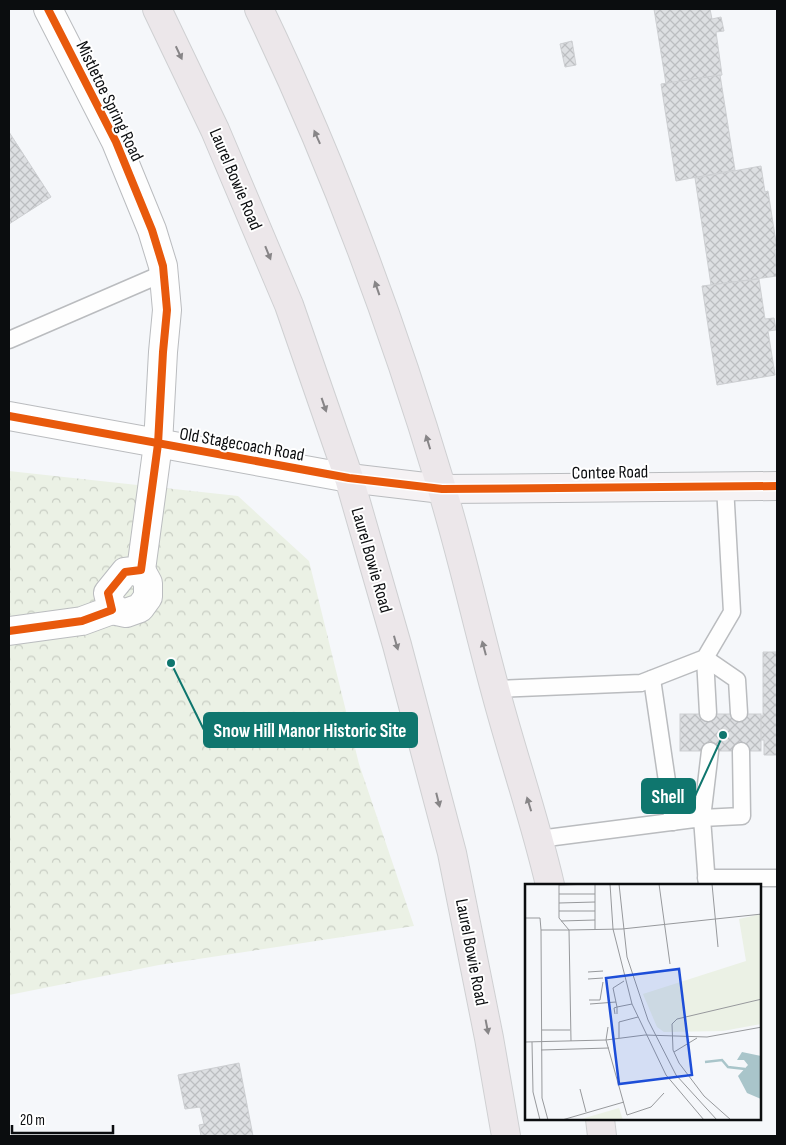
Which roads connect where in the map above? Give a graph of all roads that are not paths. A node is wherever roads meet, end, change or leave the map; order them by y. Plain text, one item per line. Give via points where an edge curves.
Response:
1 (48, 9) edge
2 (158, 9) edge
3 (259, 9) edge
4 (164, 272) junction
5 (9, 340) edge
6 (9, 416) edge
7 (158, 444) junction
8 (349, 478) junction
9 (725, 486) junction
10 (777, 486) edge
11 (442, 489) junction
12 (9, 631) edge
13 (705, 658) junction
14 (652, 679) junction
15 (495, 689) junction
16 (739, 713) dead end
17 (708, 714) dead end
18 (710, 751) dead end
19 (740, 751) dead end
20 (702, 818) junction
21 (673, 822) junction
22 (540, 839) junction
23 (777, 878) edge
24 (707, 882) edge
25 (550, 884) edge
26 (600, 1120) edge
27 (506, 1136) edge
28 (602, 1136) edge

1 - 4 street, Mistletoe Spring Road via 116,142 152,230
2 -> 8 main road, Laurel Bowie Road via 215,130 286,296
11 -> 3 main road via 376,284 333,175
4 - 5 lane
4 - 7 street, Mistletoe Spring Road via 166,310
6 - 7 street, Old Stagecoach Road
7 - 8 street, Old Stagecoach Road
7 - 12 street, Mistletoe Spring Road via 141,570 125,572 108,594 112,610 82,621
8 - 11 street, Old Stagecoach Road
8 -> 27 main road, Laurel Bowie Road via 452,853
9 - 10 street, Contee Road
9 - 11 street, Contee Road
9 - 13 lane via 732,612
15 -> 11 main road
13 - 14 lane
13 - 16 lane via 737,680
13 - 17 lane
14 - 15 lane via 640,683
14 - 21 lane
22 -> 15 main road
18 - 20 lane
19 - 20 lane via 742,816
20 - 21 lane
20 - 24 lane
21 - 22 lane
22 - 25 main road
23 - 24 lane
26 - 28 main road

